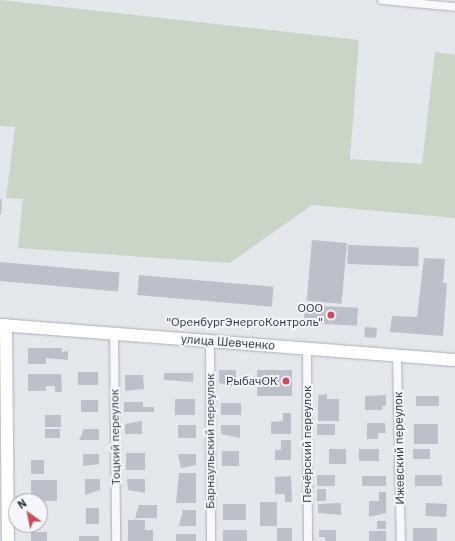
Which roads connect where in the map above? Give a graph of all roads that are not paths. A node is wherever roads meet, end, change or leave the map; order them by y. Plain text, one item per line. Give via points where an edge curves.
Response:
1 (382, 0) edge
2 (455, 7) edge
3 (3, 325) edge
4 (114, 333) junction
5 (210, 341) junction
6 (307, 348) junction
7 (397, 355) junction
8 (455, 360) edge
9 (8, 541) edge
10 (116, 541) edge
11 (211, 541) edge
12 (308, 541) edge
13 (400, 541) edge

1 - 2 street
3 - 4 main road, улица Шевченко
3 - 9 main road
4 - 5 main road, улица Шевченко
4 - 10 street, Тоцкий переулок
5 - 6 main road, улица Шевченко
5 - 11 street, Барнаульский переулок
6 - 7 main road, улица Шевченко
6 - 12 street, Печёрский переулок
7 - 8 main road, улица Шевченко
7 - 13 street, Ижевский переулок

